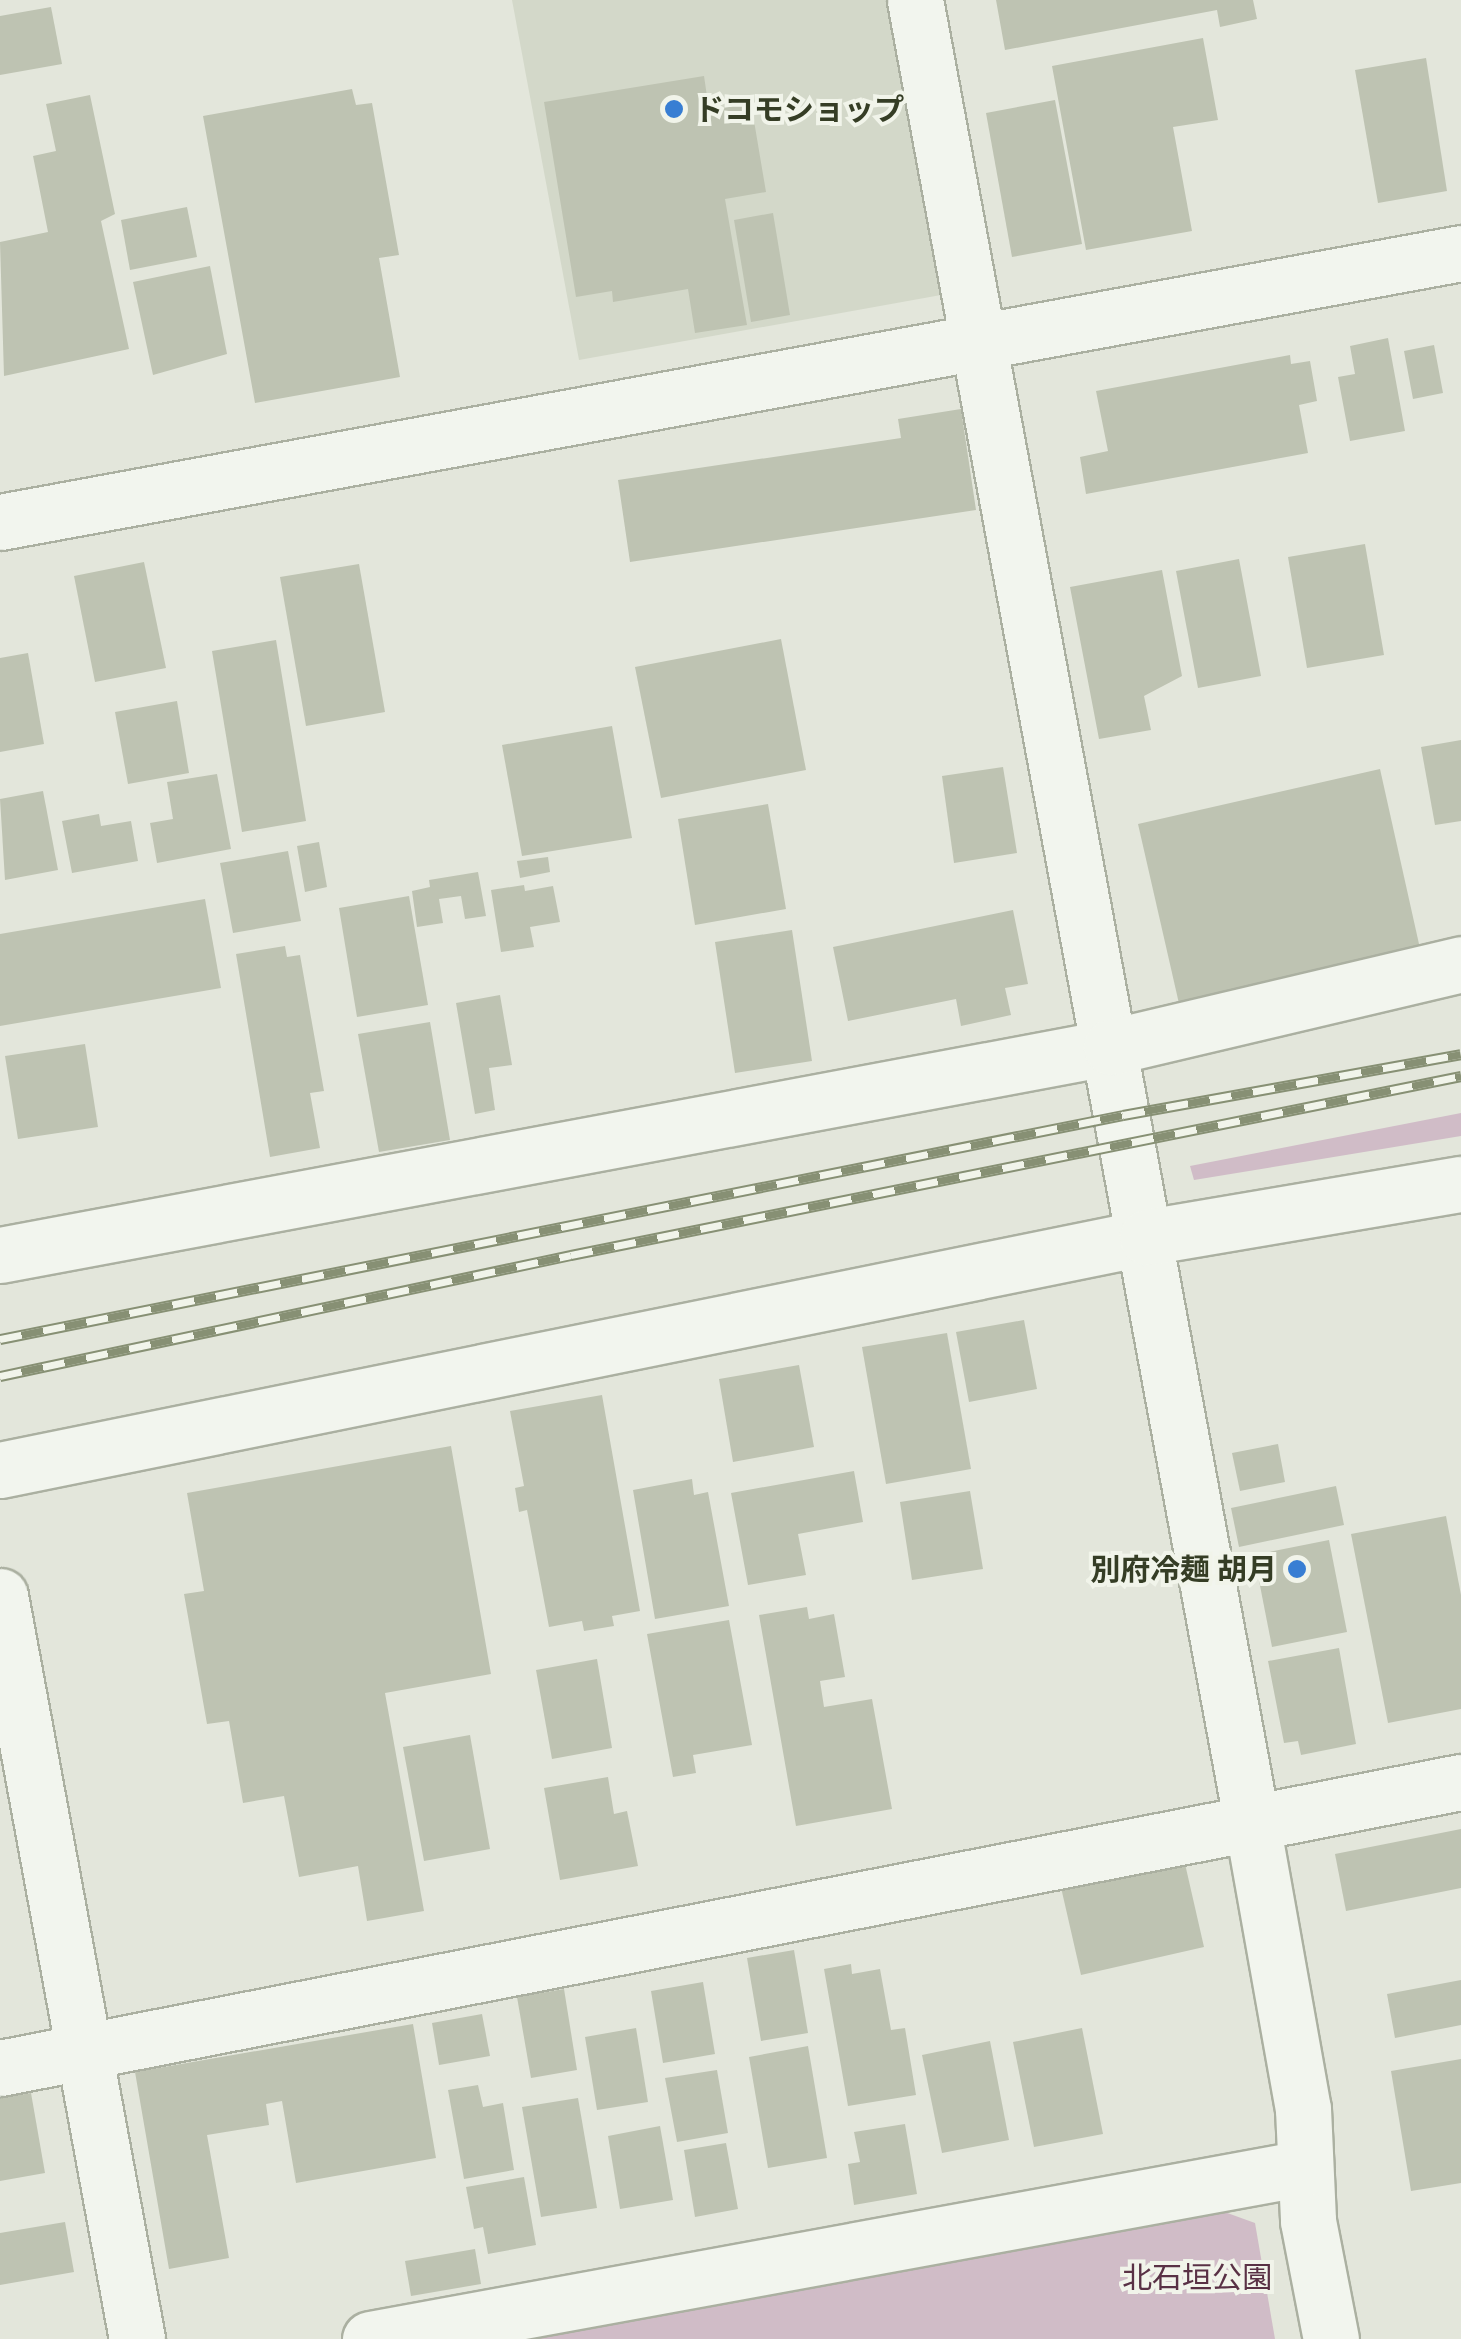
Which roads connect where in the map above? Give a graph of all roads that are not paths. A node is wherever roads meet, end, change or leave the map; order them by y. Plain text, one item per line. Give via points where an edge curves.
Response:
1 (915, 0) edge
2 (1461, 253) edge
3 (980, 340) junction
4 (0, 522) edge
5 (1461, 964) edge
6 (1111, 1047) junction
7 (1461, 1184) edge
8 (1147, 1237) junction
9 (0, 1254) edge
10 (0, 1470) edge
11 (0, 1596) edge
12 (1461, 1782) edge
13 (1252, 1823) junction
14 (84, 2052) junction
15 (0, 2068) edge
16 (1304, 2168) junction
17 (136, 2339) edge
18 (370, 2339) edge
19 (1331, 2339) edge

1 - 3 street
2 - 3 street
3 - 4 street
3 - 6 street
5 - 6 street
6 - 8 street
6 - 9 street
7 - 8 street
8 - 10 street
8 - 13 street
11 - 14 street
12 - 13 street
13 - 14 street
13 - 16 street via 1303,2109
14 - 15 street
14 - 17 street
16 - 18 street
16 - 19 street

